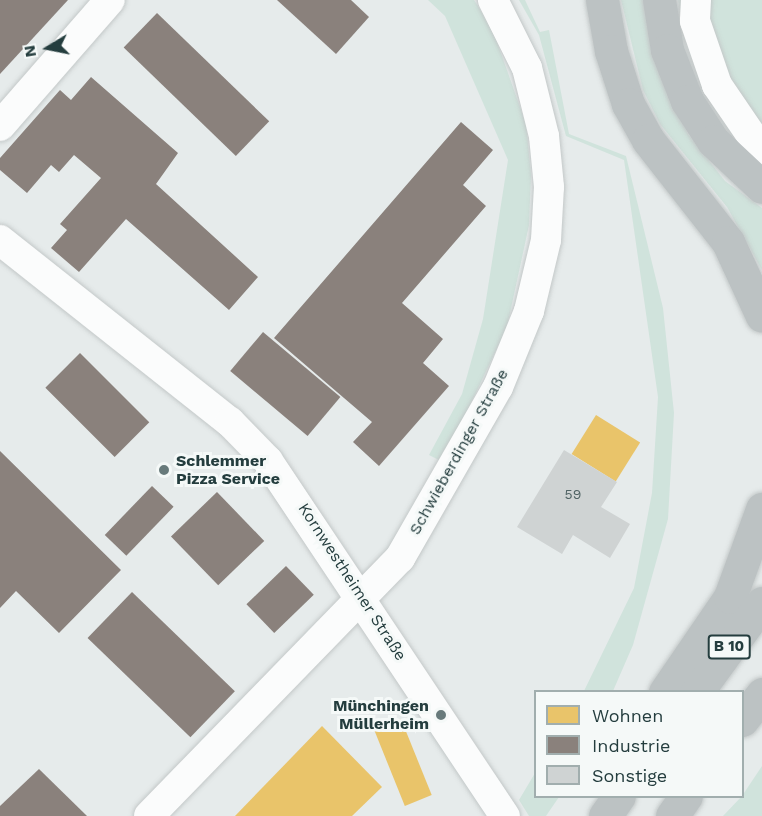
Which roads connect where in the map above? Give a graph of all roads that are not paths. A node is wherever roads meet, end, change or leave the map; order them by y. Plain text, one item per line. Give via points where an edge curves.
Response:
1 (110, 0) edge
2 (493, 0) edge
3 (602, 0) edge
4 (659, 0) edge
5 (696, 0) edge
6 (0, 126) edge
7 (762, 150) edge
8 (762, 187) edge
9 (0, 240) edge
10 (762, 316) edge
11 (762, 509) edge
12 (364, 599) junction
13 (762, 603) edge
14 (666, 690) edge
15 (698, 690) edge
16 (762, 694) edge
17 (744, 717) edge
18 (594, 798) edge
19 (618, 798) edge
20 (685, 798) edge
21 (498, 812) edge
22 (149, 816) edge
23 (584, 816) edge
24 (605, 816) edge
25 (672, 816) edge

1 - 6 street
2 - 12 street, Schwieberdinger Straße via 526,68 544,136 546,240 529,311 498,387 400,558
3 - 10 highway via 611,51 628,104 648,140 728,242
4 - 8 highway via 667,50 687,101 713,141
5 - 7 street via 695,21 717,85
9 - 12 street, Kornwestheimer Straße via 230,422 268,461
11 - 14 highway via 730,597
12 - 21 street, Kornwestheimer Straße
12 - 22 street, Schwieberdinger Straße
13 - 15 highway, B 10
16 - 17 highway
18 - 23 highway
19 - 24 highway
20 - 25 highway

